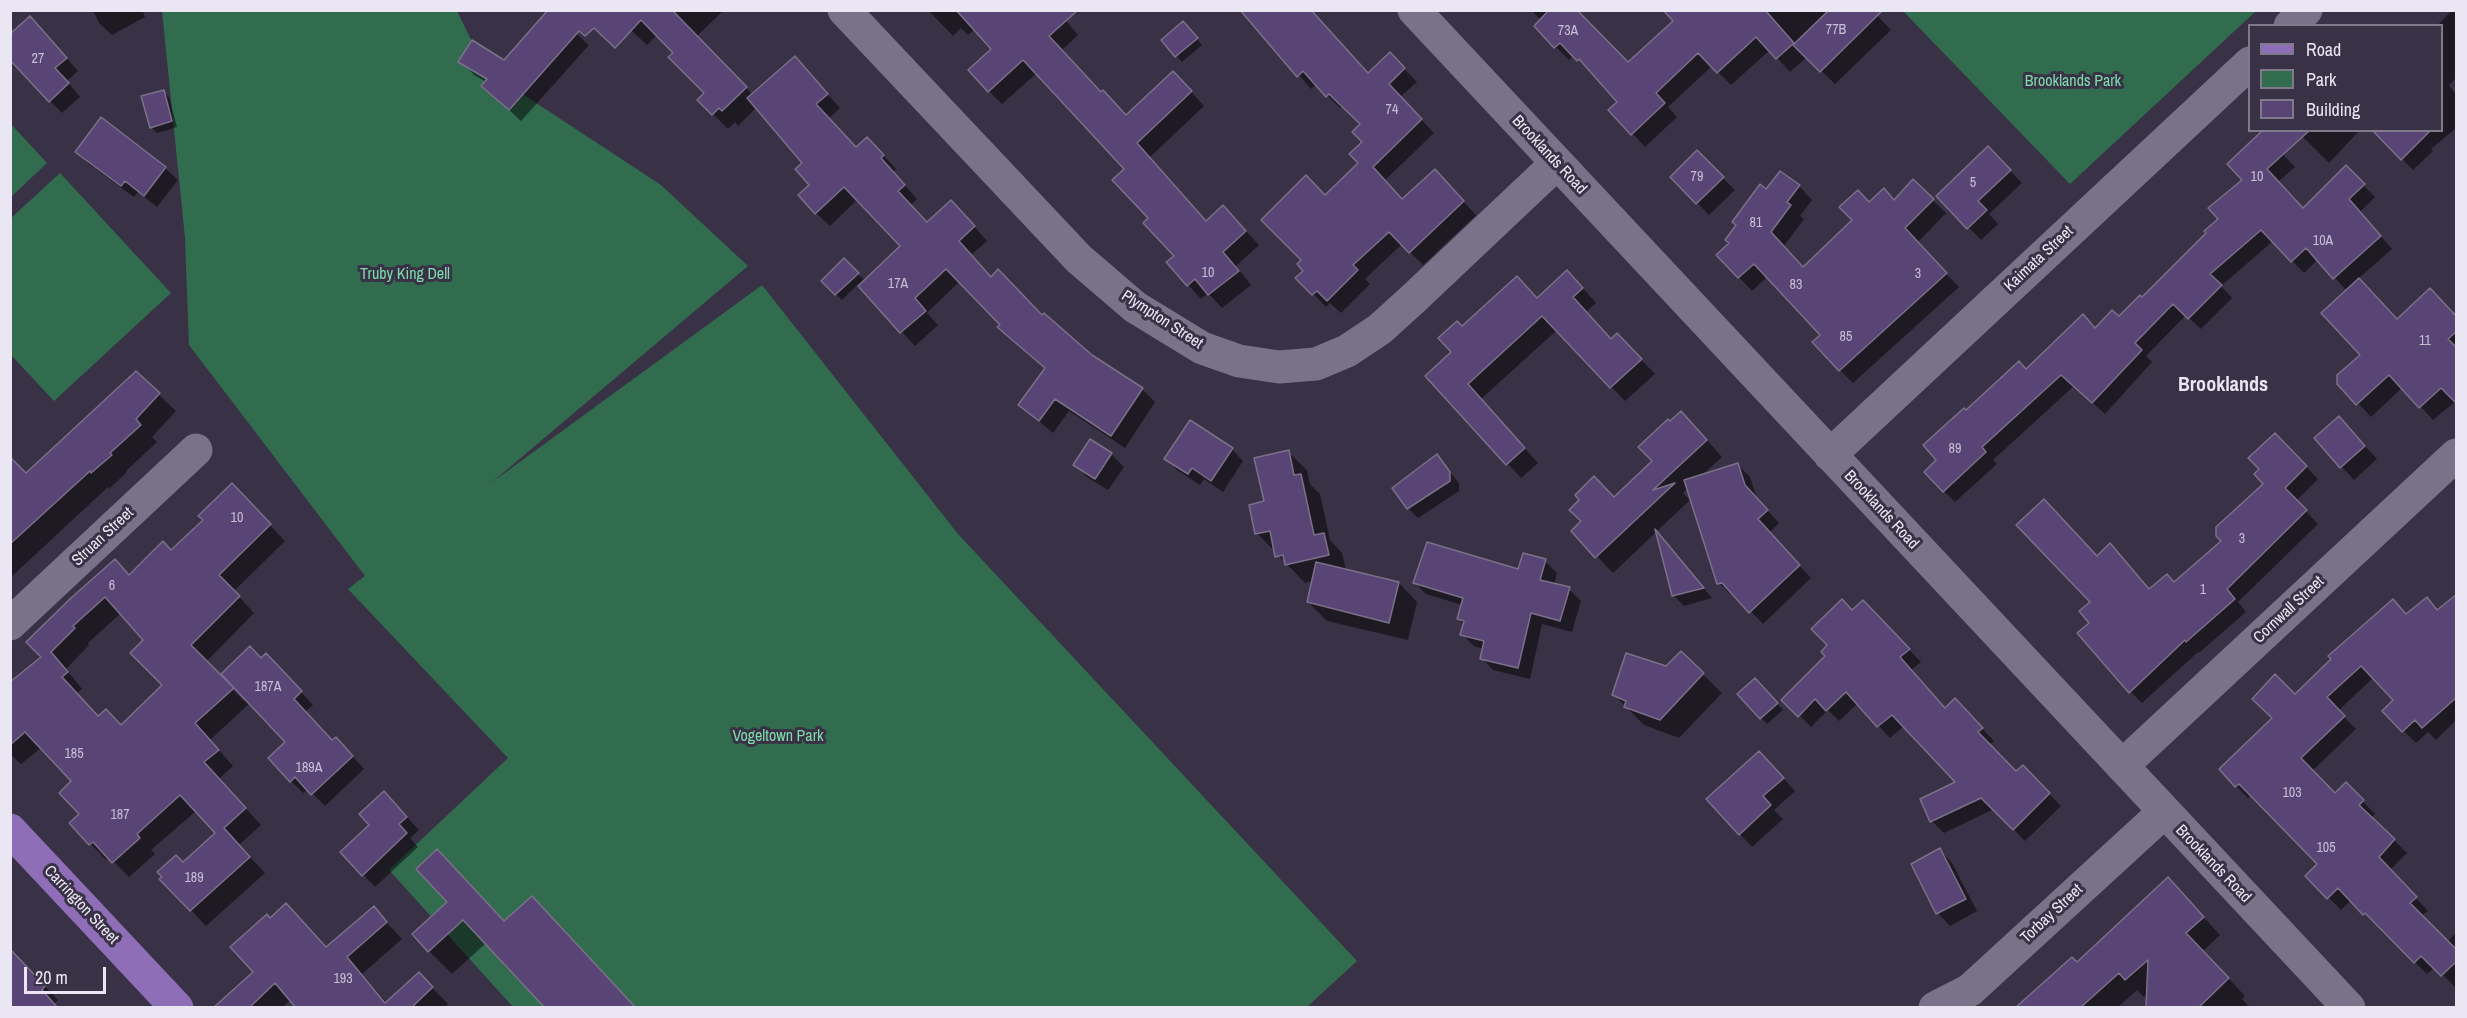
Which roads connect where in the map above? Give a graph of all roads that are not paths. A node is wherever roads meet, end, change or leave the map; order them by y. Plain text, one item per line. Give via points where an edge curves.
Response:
1 (844, 10) edge
2 (1414, 10) edge
3 (2306, 10) edge
4 (2292, 24) edge
5 (2248, 65) edge
6 (1557, 163) junction
7 (196, 450) dead end
8 (1830, 455) junction
9 (2457, 455) edge
10 (10, 624) edge
11 (2122, 766) junction
12 (2164, 812) junction
13 (10, 830) edge
14 (177, 1008) edge
15 (1935, 1008) edge
16 (2349, 1008) edge

1 - 6 street, Plympton Street via 1079,259 1135,306 1202,348 1239,361 1288,366 1316,364 1347,351 1413,299
2 - 6 street, Brooklands Road
3 - 4 street
5 - 8 street, Kaimata Street
6 - 8 street, Brooklands Road
7 - 10 street, Struan Street
8 - 11 street, Brooklands Road
9 - 11 street, Cornwall Street
11 - 12 street, Brooklands Road
12 - 15 street, Torbay Street via 1970,990
12 - 16 street, Brooklands Road
13 - 14 main road, Carrington Street

